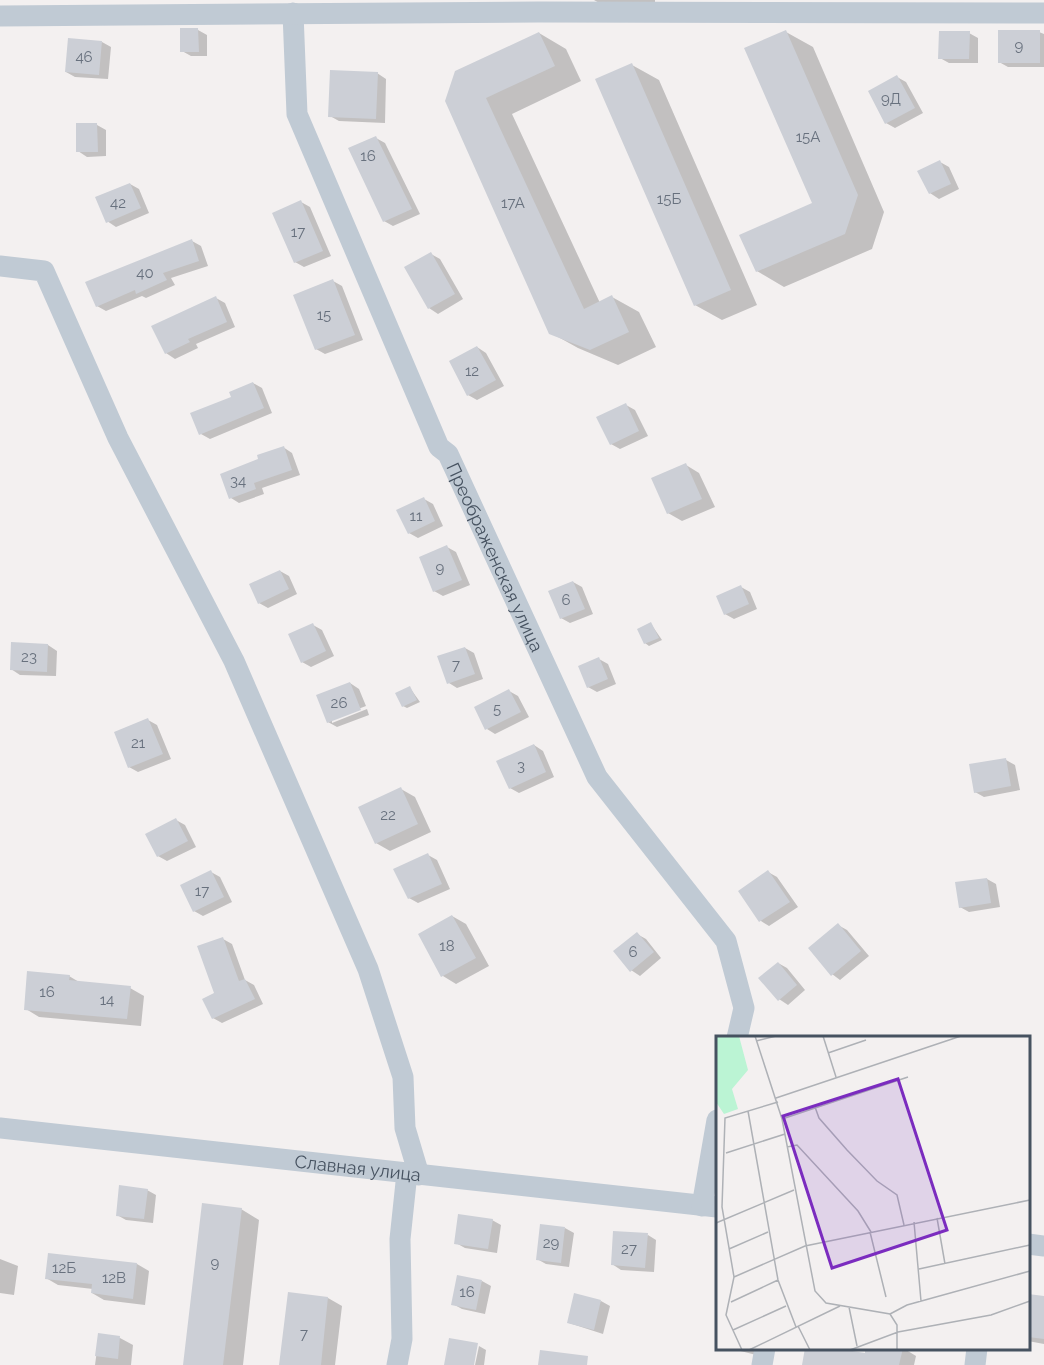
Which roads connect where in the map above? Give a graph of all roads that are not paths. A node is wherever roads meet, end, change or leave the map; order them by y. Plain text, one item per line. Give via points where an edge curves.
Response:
1 (293, 13) junction
2 (1044, 14) edge
3 (0, 16) edge
4 (0, 266) edge
5 (737, 1036) edge
6 (0, 1128) edge
7 (716, 1132) edge
8 (413, 1174) junction
9 (710, 1207) edge
10 (1029, 1244) edge
11 (1044, 1246) edge
12 (765, 1350) edge
13 (977, 1350) edge
14 (397, 1365) edge
15 (762, 1365) edge
16 (975, 1365) edge

1 - 2 street
1 - 3 street
1 - 5 street, Преображенская улица via 297,114 439,447 448,454 597,777 726,941 744,1008
4 - 8 street via 44,271 118,438 234,661 369,969 403,1077 405,1128
6 - 8 street, Славная улица
7 - 9 street
8 - 9 street, Славная улица
8 - 14 street via 400,1239 402,1339
10 - 11 street
12 - 15 street
13 - 16 street

